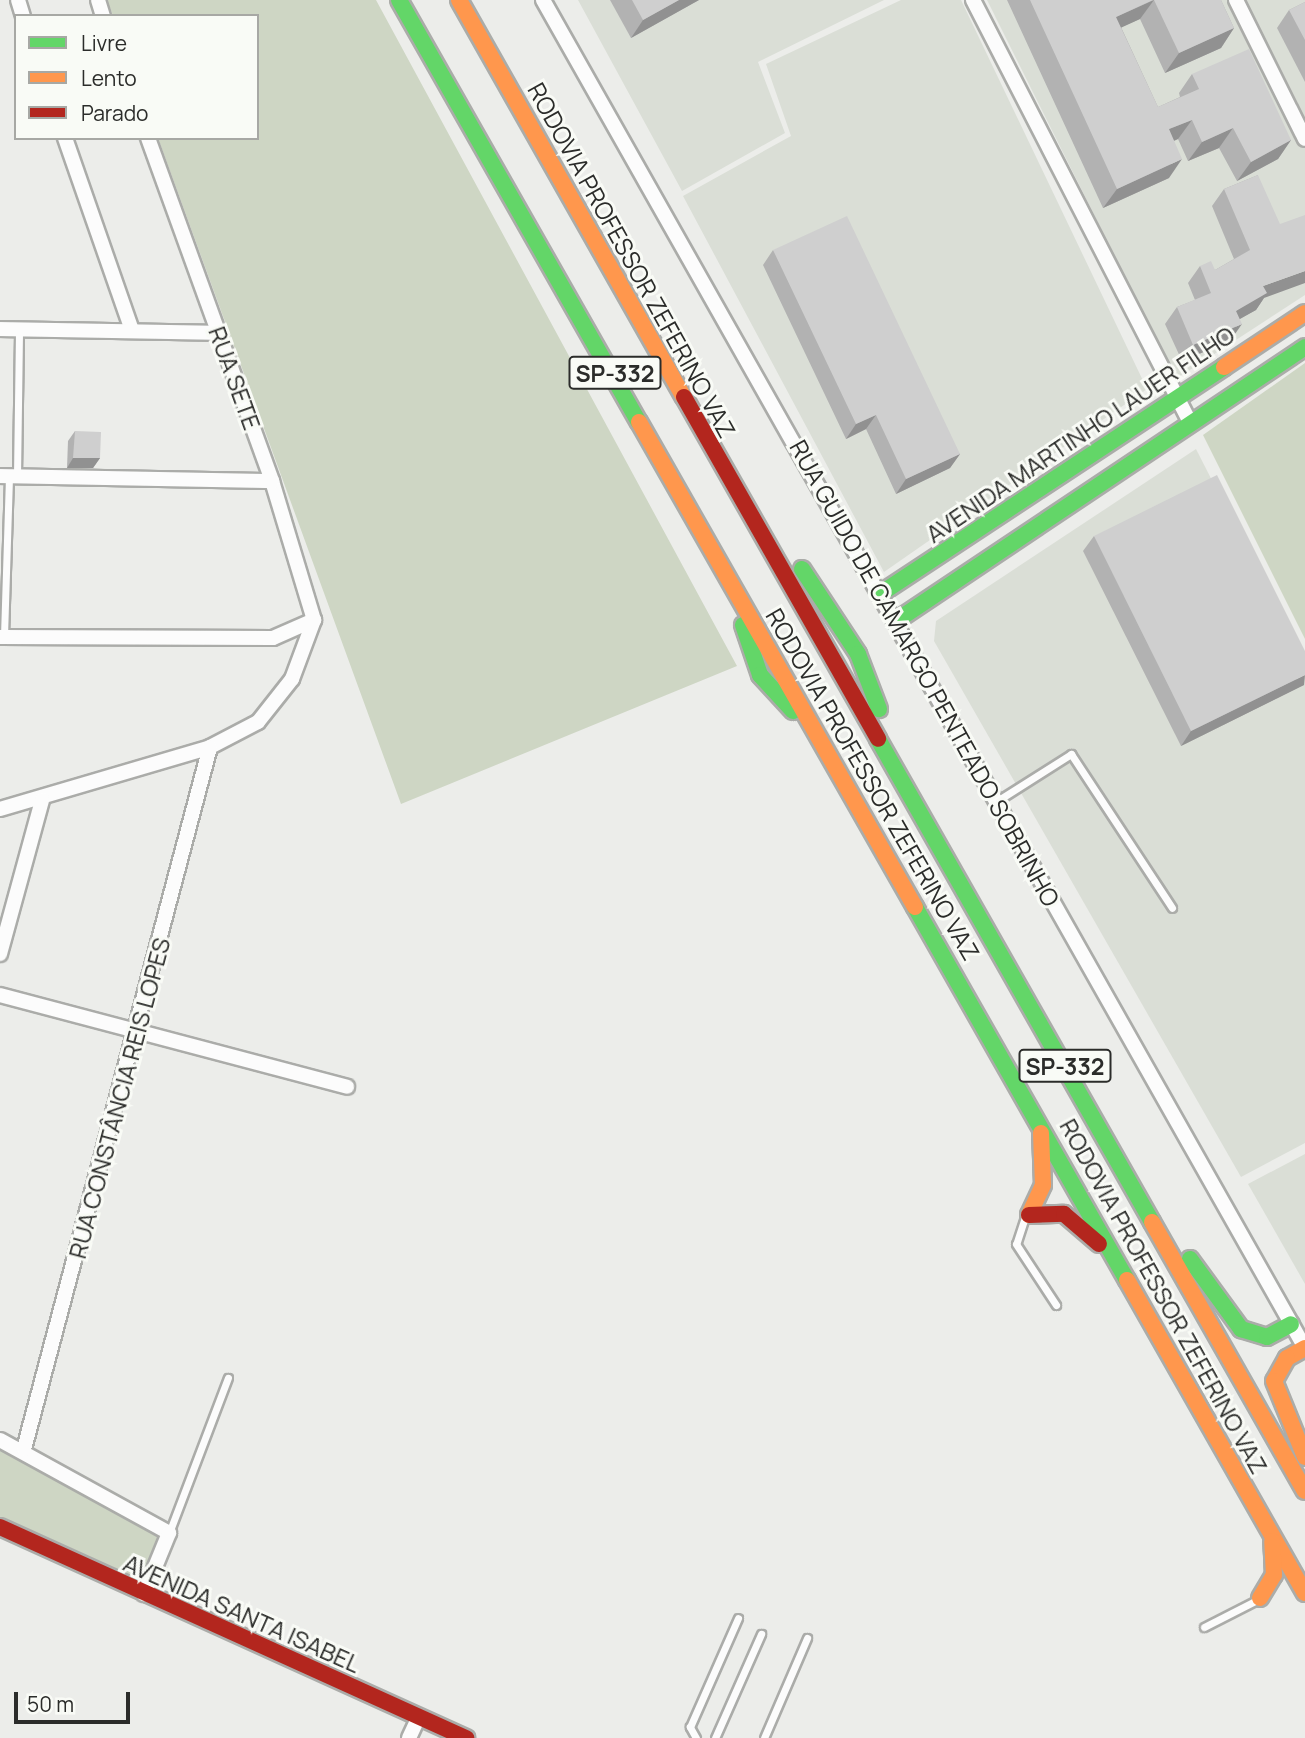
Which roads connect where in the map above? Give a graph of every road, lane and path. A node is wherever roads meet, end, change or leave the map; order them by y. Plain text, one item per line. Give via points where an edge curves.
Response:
1 (399, 0) edge
2 (459, 0) edge
3 (543, 0) edge
4 (973, 0) edge
5 (1236, 0) edge
6 (1305, 139) edge
7 (66, 140) edge
8 (149, 140) edge
9 (1305, 313) edge
10 (0, 329) edge
11 (19, 329) junction
12 (132, 330) junction
13 (219, 333) junction
14 (1305, 347) edge
15 (1172, 397) junction
16 (1190, 423) junction
17 (9, 476) edge
18 (272, 481) junction
19 (880, 594) junction
20 (314, 620) junction
21 (896, 621) junction
22 (2, 637) edge
23 (210, 747) junction
24 (42, 800) junction
25 (997, 801) junction
26 (0, 809) edge
27 (1172, 908) dead end
28 (0, 954) edge
29 (0, 995) edge
30 (138, 1030) junction
31 (347, 1087) dead end
32 (1040, 1122) junction
33 (1124, 1168) junction
34 (1029, 1214) junction
35 (1118, 1263) junction
36 (1056, 1305) dead end
37 (1291, 1324) junction
38 (1305, 1348) edge
39 (229, 1378) dead end
40 (0, 1440) edge
41 (24, 1449) junction
42 (1305, 1457) edge
43 (1305, 1491) edge
44 (0, 1527) edge
45 (169, 1533) junction
46 (1270, 1533) junction
47 (1305, 1593) edge
48 (144, 1594) junction
49 (1260, 1598) junction
50 (1305, 1610) edge
51 (738, 1618) dead end
52 (1204, 1627) dead end
53 (761, 1634) dead end
54 (807, 1638) dead end
55 (419, 1717) junction
56 (409, 1738) edge
57 (466, 1738) edge
58 (696, 1738) edge
59 (715, 1738) edge
60 (764, 1738) edge

1 - 32 main road, RODOVIA PROFESSOR ZEFERINO VAZ / SP-332
2 - 33 main road, RODOVIA PROFESSOR ZEFERINO VAZ / SP-332
3 - 19 street, RUA GUIDO DE CAMARGO PENTEADO SOBRINHO
4 - 15 street
5 - 6 street
7 - 12 street
8 - 13 street, RUA SETE
9 - 15 main road, AVENIDA MARTINHO LAUER FILHO
10 - 11 street
11 - 12 street
11 - 17 lane
12 - 13 street
13 - 18 street, RUA SETE
14 - 16 main road
15 - 16 street
15 - 19 main road, AVENIDA MARTINHO LAUER FILHO
16 - 21 main road
17 - 18 street
17 - 22 lane
18 - 20 street, RUA SETE
19 - 21 street, RUA GUIDO DE CAMARGO PENTEADO SOBRINHO
20 - 22 street via 273,638
20 - 23 street via 281,699 258,722
21 - 25 street, RUA GUIDO DE CAMARGO PENTEADO SOBRINHO
23 - 24 street
23 - 30 street, RUA CONSTÂNCIA REIS LOPES
24 - 26 street
24 - 28 street
25 - 27 lane via 1071,754
25 - 37 street, RUA GUIDO DE CAMARGO PENTEADO SOBRINHO
29 - 30 street
30 - 31 street
30 - 41 street, RUA CONSTÂNCIA REIS LOPES
32 - 34 main road via 1043,1185
32 - 35 main road, RODOVIA PROFESSOR ZEFERINO VAZ / SP-332
33 - 37 main road via 1241,1329 1267,1336
33 - 43 main road, RODOVIA PROFESSOR ZEFERINO VAZ / SP-332
34 - 35 main road via 1064,1214
34 - 36 lane via 1016,1230 1016,1244
35 - 46 main road, RODOVIA PROFESSOR ZEFERINO VAZ / SP-332
37 - 38 street, RUA GUIDO DE CAMARGO PENTEADO SOBRINHO
38 - 42 main road via 1287,1357 1274,1381
39 - 45 lane
40 - 41 street
41 - 45 street
44 - 48 main road, AVENIDA SANTA ISABEL
45 - 48 street
46 - 47 main road, RODOVIA PROFESSOR ZEFERINO VAZ / SP-332
46 - 49 main road via 1274,1575
48 - 55 main road, AVENIDA SANTA ISABEL
49 - 50 main road via 1283,1600
49 - 52 lane
51 - 58 lane via 690,1727
53 - 59 lane
54 - 60 lane
55 - 56 street
55 - 57 main road, AVENIDA SANTA ISABEL

